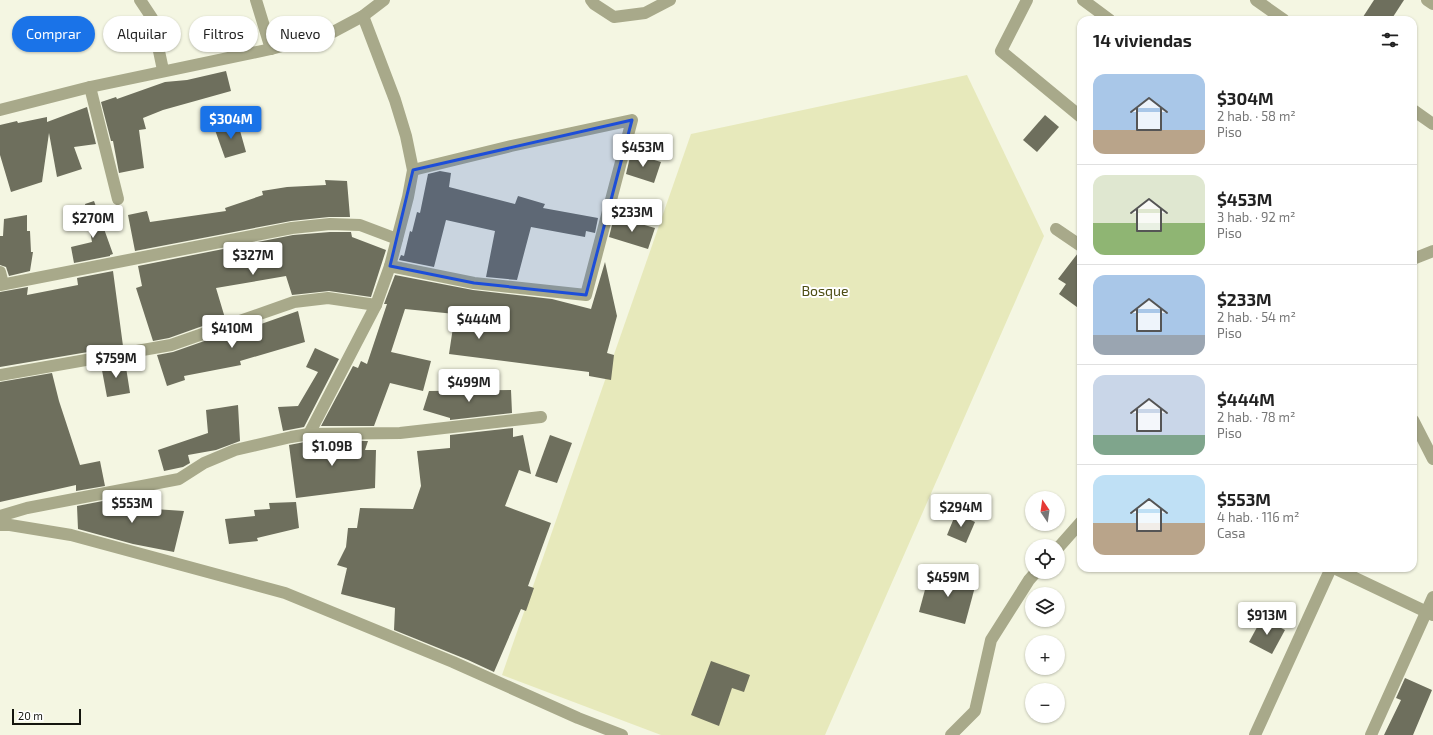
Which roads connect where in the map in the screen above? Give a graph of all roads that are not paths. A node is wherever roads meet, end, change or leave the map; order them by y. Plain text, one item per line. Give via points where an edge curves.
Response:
1 (140, 0) edge
2 (256, 0) edge
3 (384, 0) edge
4 (591, 0) edge
5 (670, 0) edge
6 (1027, 0) edge
7 (1083, 0) edge
8 (1256, 0) edge
9 (1428, 0) edge
10 (1433, 4) edge
11 (363, 16) junction
12 (1105, 16) edge
13 (1278, 16) edge
14 (335, 31) edge
15 (266, 33) edge
16 (266, 50) edge
17 (163, 70) junction
18 (90, 86) junction
19 (0, 110) edge
20 (1417, 113) edge
21 (1077, 114) edge
22 (1433, 124) edge
23 (413, 170) junction
24 (118, 200) dead end
25 (1056, 229) dead end
26 (397, 239) junction
27 (1077, 243) edge
28 (1433, 251) edge
29 (1417, 257) edge
30 (390, 266) junction
31 (0, 272) edge
32 (1, 285) edge
33 (376, 305) junction
34 (0, 375) edge
35 (541, 417) dead end
36 (1417, 428) edge
37 (309, 434) junction
38 (1433, 459) edge
39 (0, 516) edge
40 (0, 525) edge
41 (1077, 527) edge
42 (1065, 540) edge
43 (1331, 572) edge
44 (1342, 572) edge
45 (1030, 579) edge
46 (1433, 597) edge
47 (1430, 613) edge
48 (622, 735) edge
49 (951, 735) edge
50 (1255, 735) edge
51 (1371, 735) edge

1 - 17 street via 152,18
2 - 15 street
3 - 11 street
4 - 5 street via 614,17 645,13
6 - 21 street via 1001,51
7 - 12 street
8 - 13 street
9 - 10 street
11 - 14 street
11 - 23 street via 395,100
16 - 17 street
17 - 18 street
18 - 19 street
18 - 24 street
20 - 22 street
23 - 26 street
23 - 30 street via 632,120 586,295 474,283
25 - 27 street
26 - 30 street
26 - 32 street via 360,225 292,228
28 - 29 street
30 - 33 street
31 - 32 street
33 - 34 street via 328,298 294,302 170,345
33 - 37 street
35 - 37 street via 400,433
36 - 38 street
37 - 39 street via 235,450 204,463 178,479 27,508
40 - 48 street via 71,535 285,593
41 - 42 street
43 - 50 street
44 - 47 street
45 - 49 street via 991,640 975,711
46 - 47 street
47 - 51 street

